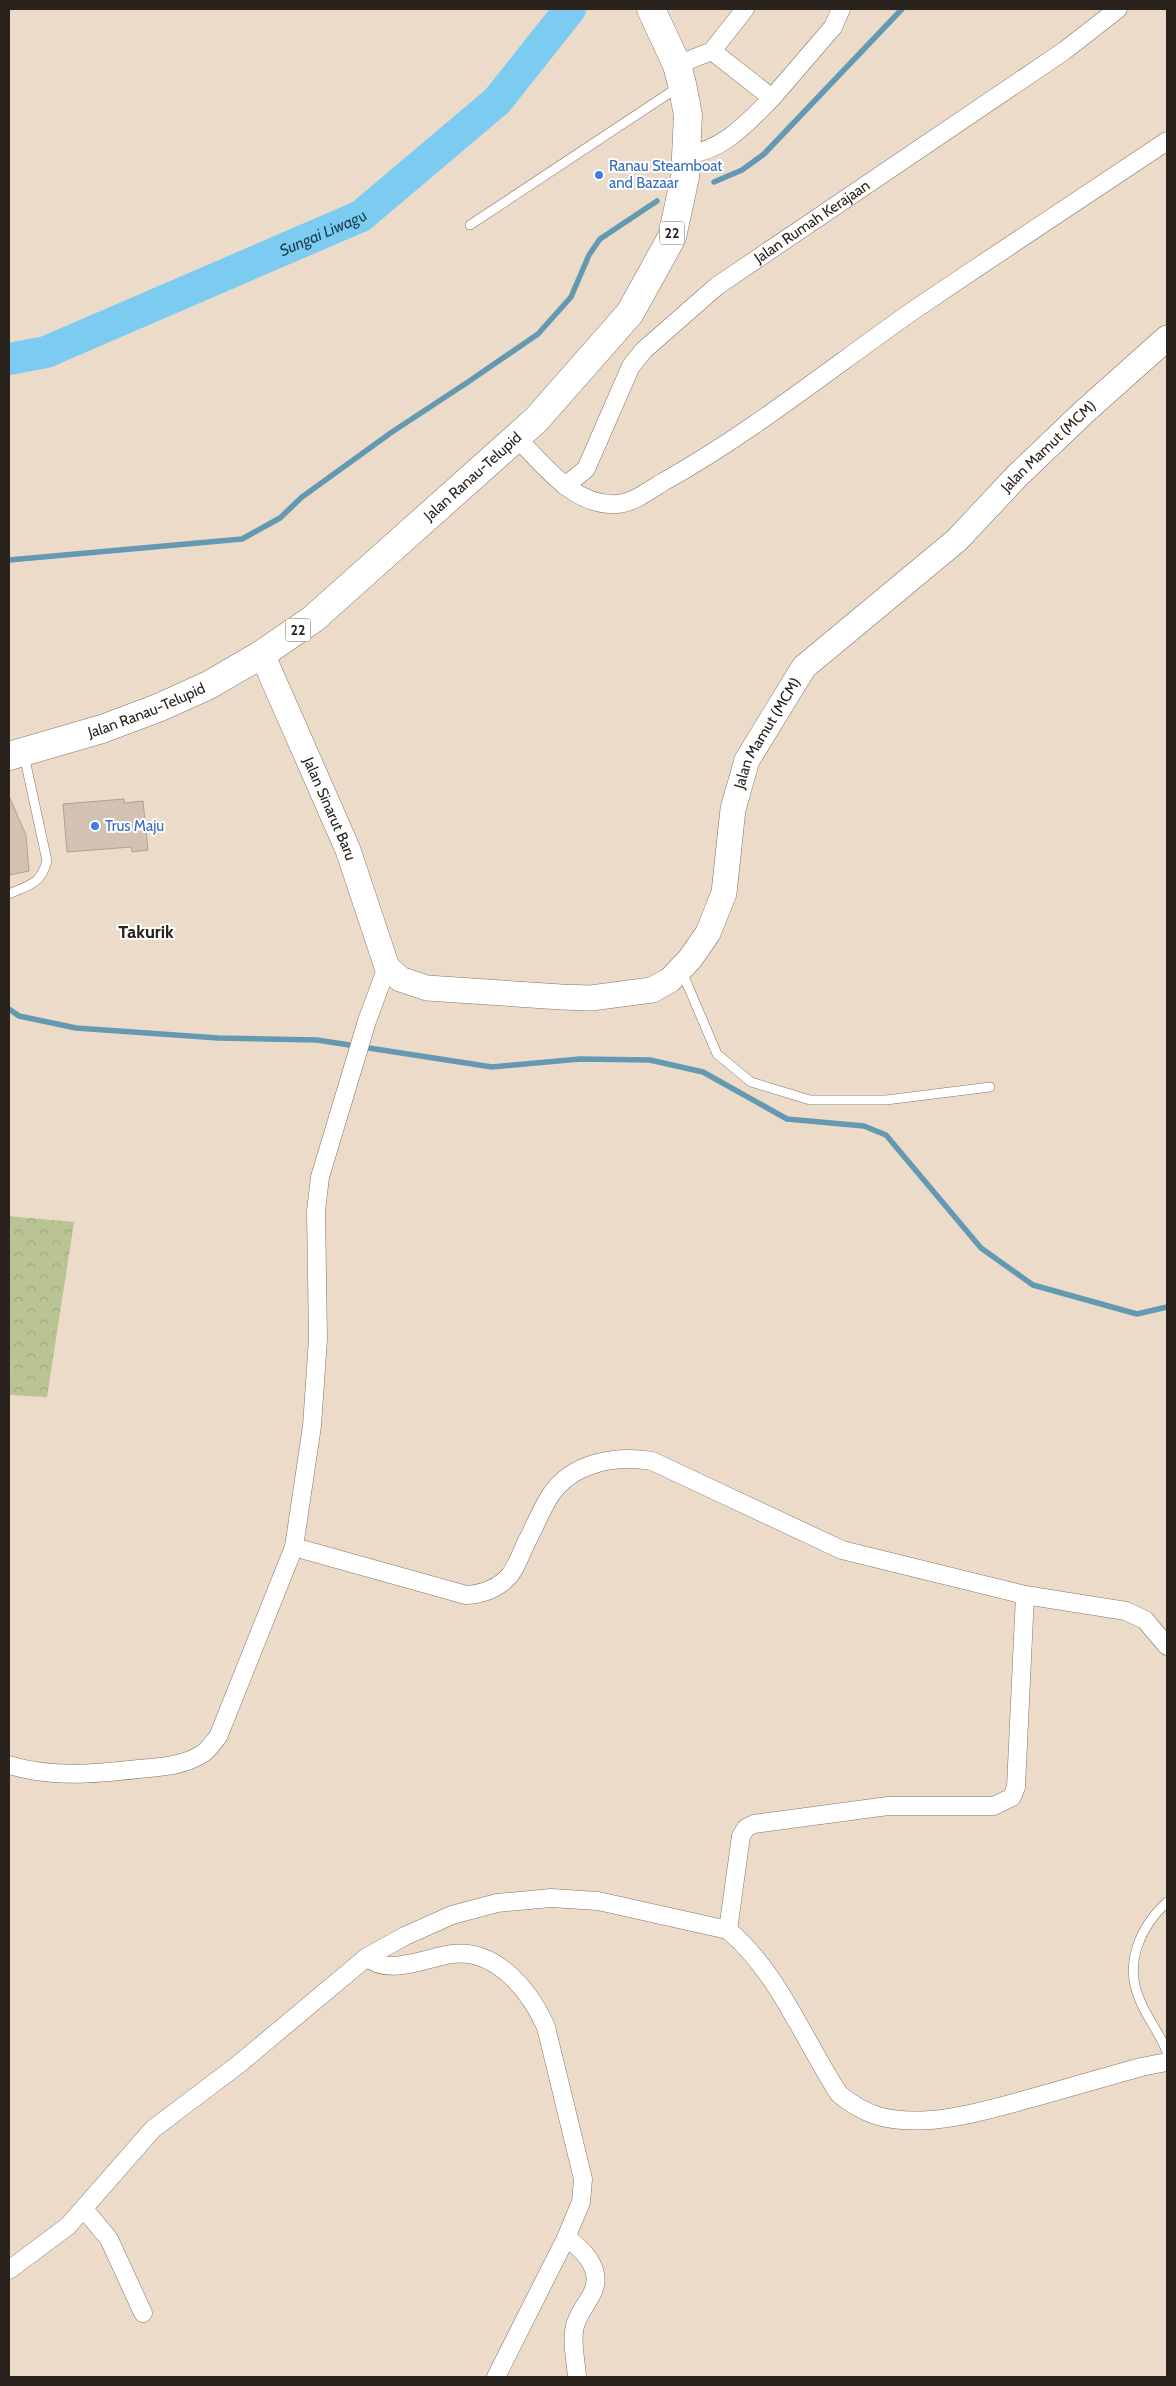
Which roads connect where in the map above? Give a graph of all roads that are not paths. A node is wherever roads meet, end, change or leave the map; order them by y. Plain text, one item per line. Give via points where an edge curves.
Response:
1 (651, 9) edge
2 (745, 9) edge
3 (841, 9) edge
4 (1118, 9) edge
5 (712, 51) junction
6 (680, 75) junction
7 (772, 98) junction
8 (1167, 141) edge
9 (686, 154) junction
10 (470, 225) dead end
11 (1167, 338) edge
12 (516, 437) junction
13 (565, 486) junction
14 (262, 654) junction
15 (16, 754) edge
16 (9, 894) edge
17 (386, 967) junction
18 (681, 969) junction
19 (990, 1087) dead end
20 (294, 1547) junction
21 (1025, 1595) junction
22 (1167, 1646) edge
23 (9, 1765) edge
24 (1167, 1902) edge
25 (728, 1930) junction
26 (368, 1957) junction
27 (1167, 2052) edge
28 (1167, 2062) edge
29 (84, 2210) junction
30 (566, 2238) junction
31 (9, 2270) edge
32 (143, 2313) dead end
33 (496, 2377) edge
34 (577, 2377) edge

1 - 6 highway, Jalan Ranau-Telupid / 22
2 - 5 street
3 - 7 street via 833,27
4 - 13 street, Jalan Rumah Kerajaan via 1064,51 717,286 630,366 586,469
5 - 6 street
5 - 7 street
6 - 9 highway, Jalan Ranau-Telupid / 22 via 688,115
6 - 10 lane
7 - 9 street via 736,135 700,153
8 - 13 street via 914,310 684,471 620,504 602,504 579,496
9 - 12 highway, Jalan Ranau-Telupid / 22 via 685,177 672,236 630,313 536,420
11 - 18 street, Jalan Mamut (MCM) via 1057,438 957,540 804,667 747,760 733,809 724,894 708,933
12 - 13 street
12 - 14 highway, Jalan Ranau-Telupid / 22 via 313,619
14 - 15 highway, Jalan Ranau-Telupid / 22 via 209,685 158,708 102,729
14 - 17 street, Jalan Sinarut Baru via 348,850
15 - 16 lane via 47,861 38,881
17 - 18 street, Jalan Mamut (MCM) via 400,979 427,988 591,998 652,990
17 - 20 street via 320,1177 316,1211 318,1339 315,1385
18 - 19 lane via 718,1054 751,1082 810,1100 886,1100
20 - 21 street via 466,1595 483,1594 510,1574 550,1495 564,1480 607,1460 630,1458 652,1461 842,1550
20 - 23 street via 218,1737 205,1753 187,1762 168,1766 87,1775 54,1774
21 - 22 street via 1126,1611 1144,1620
21 - 25 street via 1016,1788 1012,1797 994,1806 888,1806 754,1824 741,1836
24 - 27 lane via 1142,1933 1133,1966 1139,1999
25 - 26 street via 598,1901 551,1898 497,1904 452,1915
25 - 28 street via 742,1941 768,1974 839,2094 854,2106 876,2115 928,2119 971,2115
26 - 29 street via 239,2064 153,2129
26 - 30 street via 381,1965 454,1953 491,1960 537,2006 546,2027 583,2179 581,2202
29 - 31 street via 52,2240
29 - 32 street via 110,2239
30 - 33 street
30 - 34 street via 579,2246 588,2258 596,2280 574,2330

